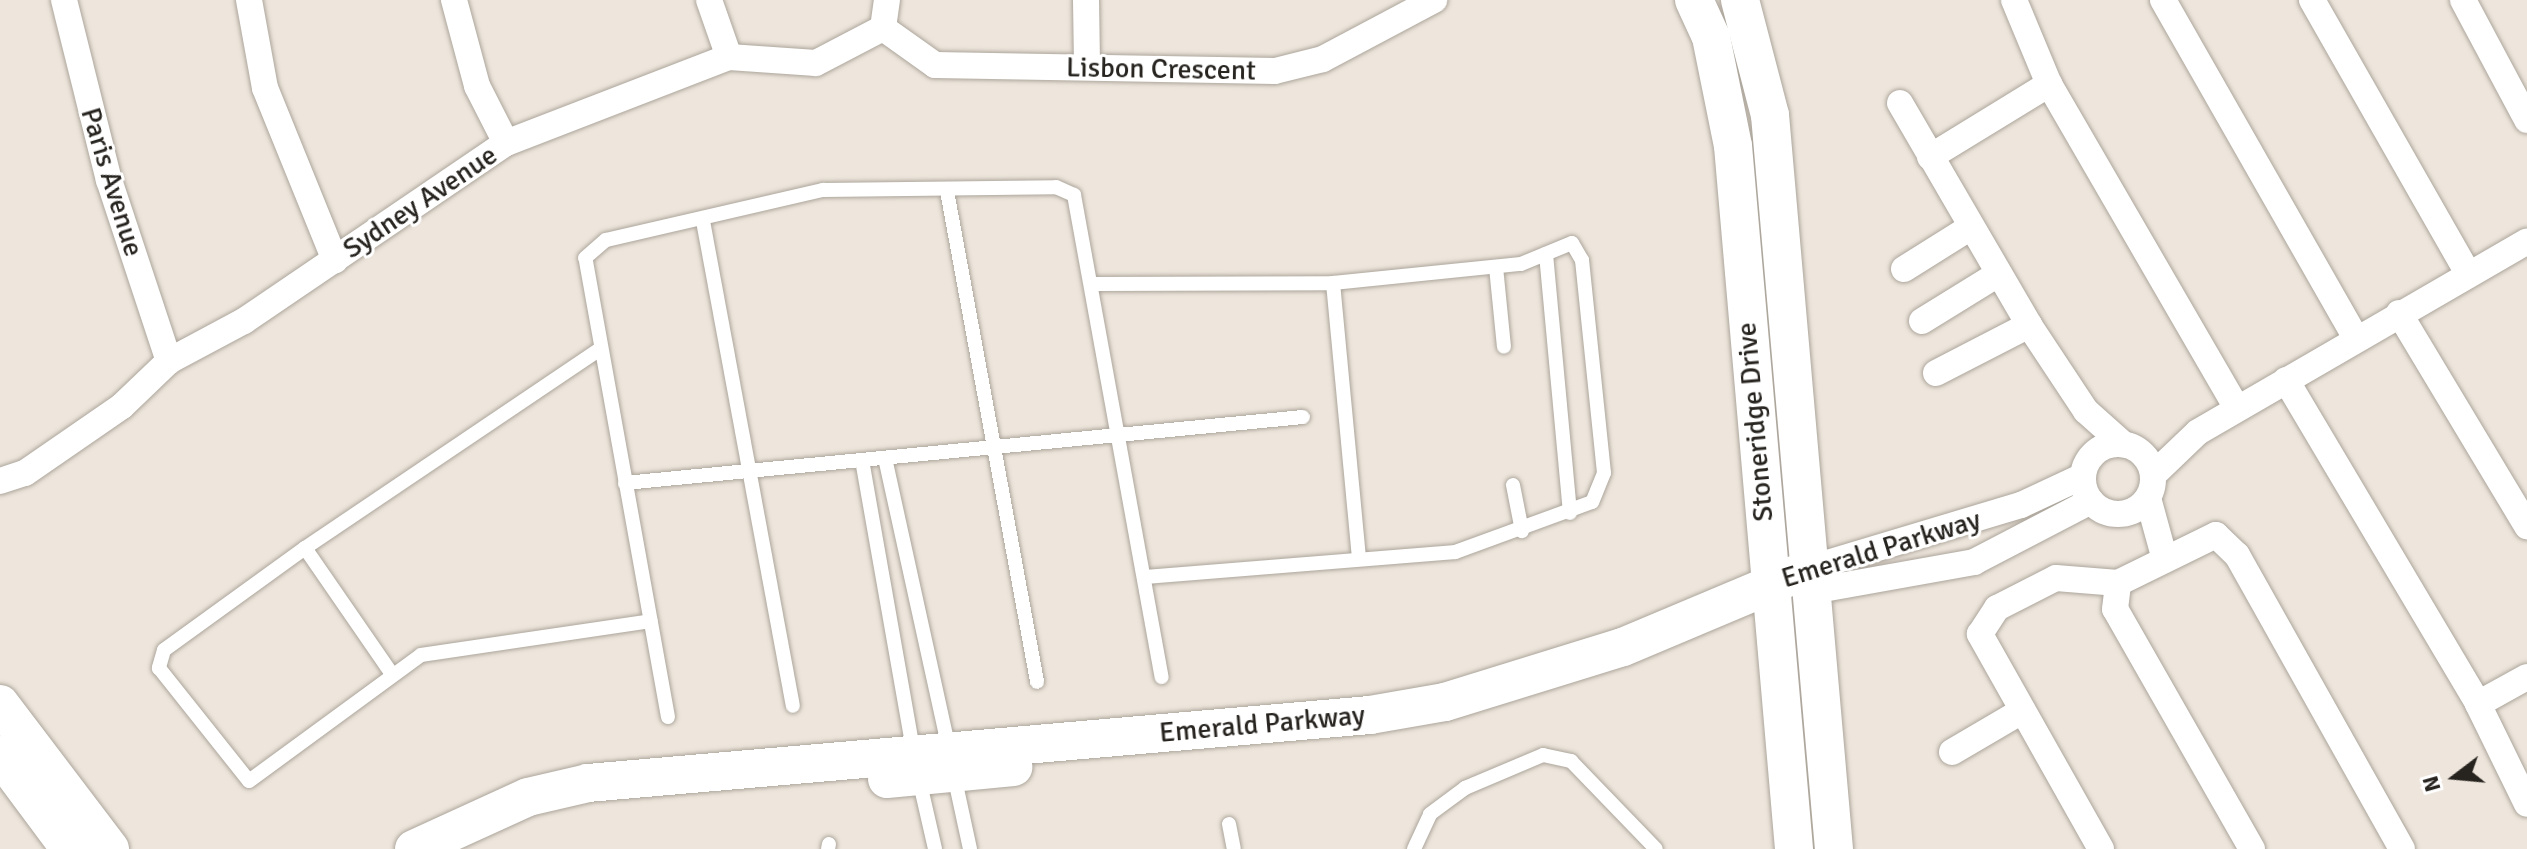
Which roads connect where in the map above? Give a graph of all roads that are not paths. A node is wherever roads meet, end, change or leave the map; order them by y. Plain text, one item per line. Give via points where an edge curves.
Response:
1 (64, 0) edge
2 (249, 0) edge
3 (454, 0) edge
4 (709, 0) edge
5 (887, 0) edge
6 (1086, 0) edge
7 (1434, 0) edge
8 (1694, 0) edge
9 (1740, 0) edge
10 (2014, 0) edge
11 (2163, 0) edge
12 (2312, 0) edge
13 (2463, 0) edge
14 (883, 28) junction
15 (729, 57) junction
16 (1087, 67) junction
17 (2049, 84) junction
18 (1900, 103) dead end
19 (2527, 120) edge
20 (506, 143) junction
21 (1930, 157) junction
22 (947, 191) junction
23 (703, 221) junction
24 (1971, 227) junction
25 (2524, 248) edge
26 (1546, 254) junction
27 (335, 260) junction
28 (1496, 267) junction
29 (1904, 269) dead end
30 (1998, 274) junction
31 (2468, 274) junction
32 (1333, 283) junction
33 (1094, 284) junction
34 (2399, 313) junction
35 (1922, 321) dead end
36 (2029, 325) junction
37 (2356, 338) junction
38 (1504, 347) dead end
39 (600, 349) junction
40 (169, 361) junction
41 (1936, 373) dead end
42 (2286, 380) junction
43 (2237, 408) junction
44 (2086, 411) junction
45 (1303, 417) dead end
46 (1119, 432) junction
47 (2198, 432) junction
48 (995, 446) junction
49 (2129, 446) junction
50 (885, 458) junction
51 (862, 460) junction
52 (2087, 465) junction
53 (749, 472) junction
54 (0, 481) edge
55 (625, 483) junction
56 (1513, 485) dead end
57 (2150, 486) junction
58 (2091, 501) junction
59 (1570, 513) junction
60 (2118, 514) junction
61 (2527, 526) edge
62 (1522, 531) junction
63 (2159, 545) junction
64 (305, 548) junction
65 (1359, 558) junction
66 (1146, 577) junction
67 (1811, 579) junction
68 (2118, 583) junction
69 (1771, 595) junction
70 (650, 621) junction
71 (392, 674) junction
72 (1162, 677) dead end
73 (2527, 677) edge
74 (1037, 682) dead end
75 (0, 704) edge
76 (2478, 704) junction
77 (793, 706) dead end
78 (2022, 711) junction
79 (668, 717) dead end
80 (1952, 752) dead end
81 (0, 755) edge
82 (933, 763) junction
83 (2527, 804) edge
84 (1229, 824) dead end
85 (70, 849) edge
86 (110, 849) edge
87 (414, 849) edge
88 (442, 849) edge
89 (935, 849) edge
90 (970, 849) edge
91 (1234, 849) edge
92 (1414, 849) edge
93 (1656, 849) edge
94 (1794, 849) edge
95 (1834, 849) edge
96 (2101, 849) edge
97 (2252, 849) edge
98 (2402, 849) edge

1 - 40 street, Paris Avenue via 109,180
2 - 27 street via 265,88
3 - 20 street via 477,86
4 - 15 street
5 - 14 street
6 - 16 street
7 - 16 street, Lisbon Crescent via 1293,70
8 - 69 street, Stoneridge Drive via 1711,37 1733,146
9 - 67 street, Stoneridge Drive via 1770,115
10 - 17 street
11 - 37 street
12 - 31 street
13 - 19 street
14 - 15 street, Sydney Avenue via 816,63
14 - 16 street, Lisbon Crescent via 935,65
15 - 20 street, Sydney Avenue
17 - 21 street
17 - 43 street
18 - 21 street
20 - 27 street, Sydney Avenue
21 - 24 street
22 - 23 lane via 823,190
22 - 33 lane via 1067,190 1078,203
22 - 48 lane
23 - 39 lane via 590,249 587,276
23 - 53 lane
24 - 29 street
24 - 30 street
25 - 31 street
26 - 28 lane
26 - 59 lane
26 - 59 lane via 1572,243 1580,251 1604,473 1598,496
27 - 40 street, Sydney Avenue
28 - 32 lane
28 - 38 lane
30 - 35 street
30 - 36 street
31 - 34 street
32 - 33 lane
32 - 65 lane
33 - 46 lane
34 - 37 street
34 - 61 street
36 - 41 street
36 - 44 street
37 - 42 street
39 - 55 lane
39 - 64 lane
40 - 54 street, Sydney Avenue via 122,406 25,473
42 - 43 street
42 - 76 street
43 - 47 street
44 - 49 street
44 - 52 street
45 - 46 lane
46 - 48 lane
46 - 66 lane
47 - 49 street
47 - 57 street
48 - 50 lane
48 - 74 lane
49 - 52 street, Emerald Parkway
49 - 57 street
50 - 51 lane
50 - 82 lane
51 - 53 lane
51 - 82 lane
52 - 58 street
52 - 67 street, Emerald Parkway via 2021,505
53 - 55 lane
53 - 77 lane
55 - 70 lane
56 - 62 lane
57 - 60 street
57 - 63 street
58 - 60 street
58 - 67 street, Emerald Parkway via 1974,562
59 - 62 lane
60 - 63 street
62 - 65 lane via 1455,552
63 - 68 street
63 - 98 street via 2206,536 2230,544
64 - 71 lane
64 - 71 lane via 164,650 158,658 164,678 249,781
65 - 66 lane
66 - 72 lane
67 - 69 street, Emerald Parkway
67 - 95 street, Stoneridge Drive
68 - 78 street via 2056,578 1982,623 1983,645
68 - 97 street via 2121,622
69 - 82 street, Emerald Parkway via 1667,653 1508,706
69 - 94 street, Stoneridge Drive
70 - 71 lane via 435,651
70 - 79 lane
73 - 76 street
75 - 86 street
76 - 83 street
78 - 80 street
78 - 96 street
81 - 85 street
82 - 87 street, Emerald Parkway via 564,787 471,819
82 - 88 street, Emerald Parkway via 564,802 477,829
82 - 89 lane
82 - 90 lane
84 - 91 lane
92 - 93 lane via 1430,814 1465,788 1543,755 1571,761

